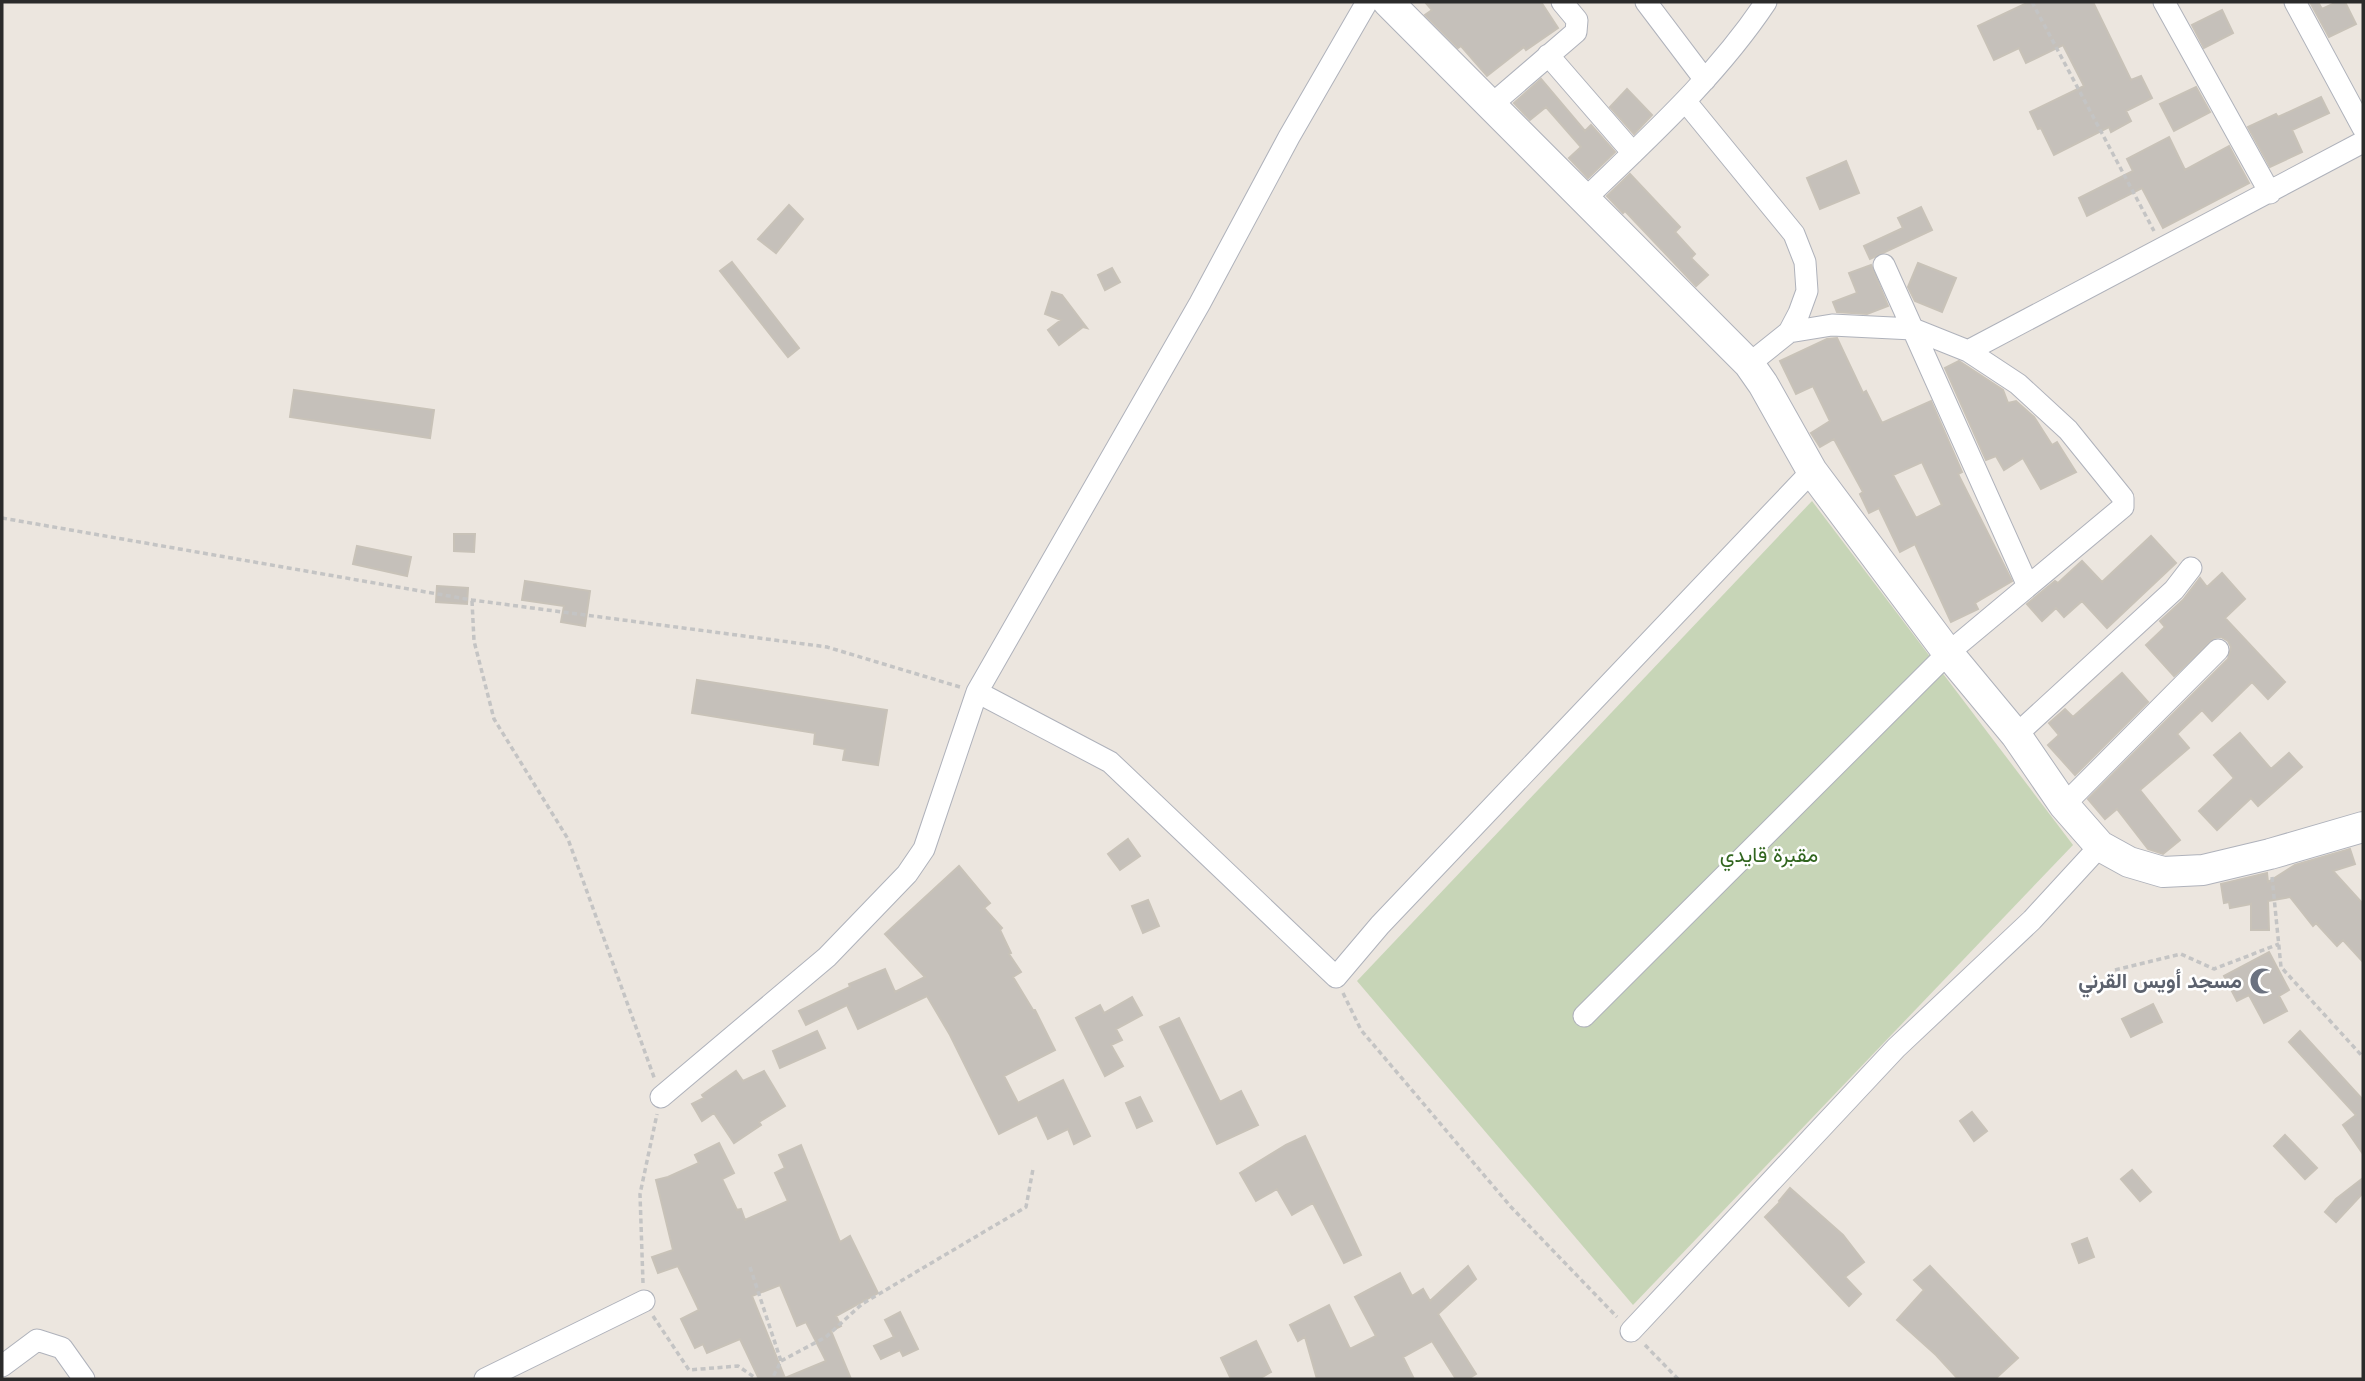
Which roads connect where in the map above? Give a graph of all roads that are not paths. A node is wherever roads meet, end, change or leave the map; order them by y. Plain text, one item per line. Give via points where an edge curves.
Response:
1 (1367, 2) edge
2 (1388, 2) edge
3 (1562, 2) edge
4 (1646, 2) edge
5 (1766, 2) edge
6 (2164, 2) edge
7 (2295, 2) edge
8 (1549, 55) junction
9 (1705, 80) junction
10 (1686, 102) junction
11 (1490, 106) junction
12 (2363, 128) edge
13 (2363, 142) edge
14 (1633, 153) junction
15 (2270, 193) junction
16 (1584, 200) junction
17 (1885, 265) dead end
18 (1913, 329) junction
19 (1789, 332) junction
20 (1968, 351) junction
21 (1749, 365) junction
22 (1812, 471) junction
23 (2191, 568) dead end
24 (2028, 586) junction
25 (2218, 650) dead end
26 (1948, 653) junction
27 (977, 692) junction
28 (2016, 735) junction
29 (2064, 805) junction
30 (2363, 827) edge
31 (2100, 846) junction
32 (1584, 1016) dead end
33 (661, 1097) road end
34 (644, 1301) road end
35 (1631, 1332) road end
36 (2, 1366) edge
37 (85, 1379) edge
38 (485, 1379) edge

1 - 27 street
2 - 11 street
3 - 8 street via 1577,20 1576,32
4 - 9 street
5 - 9 street
6 - 15 street
7 - 12 street
8 - 11 street
8 - 14 street
9 - 10 street
10 - 14 street
10 - 19 street via 1794,234 1805,262 1807,291
11 - 16 street
13 - 15 street
14 - 16 street
15 - 20 street
16 - 21 street
17 - 18 street
18 - 19 street via 1832,325
18 - 20 street
18 - 24 street
19 - 21 street
20 - 24 street via 2018,384 2068,430 2123,498 2123,507
21 - 22 street
22 - 26 street
22 - 27 street via 1390,915 1336,978 1110,762
23 - 28 street via 2174,590
24 - 26 street
25 - 29 street
26 - 28 street
26 - 32 street
27 - 33 street via 924,849 907,874 827,957
28 - 29 street
29 - 31 street
30 - 31 street via 2203,870 2163,872 2129,862
31 - 35 street via 2032,920 1896,1048
34 - 38 street
36 - 37 street via 37,1340 62,1348

